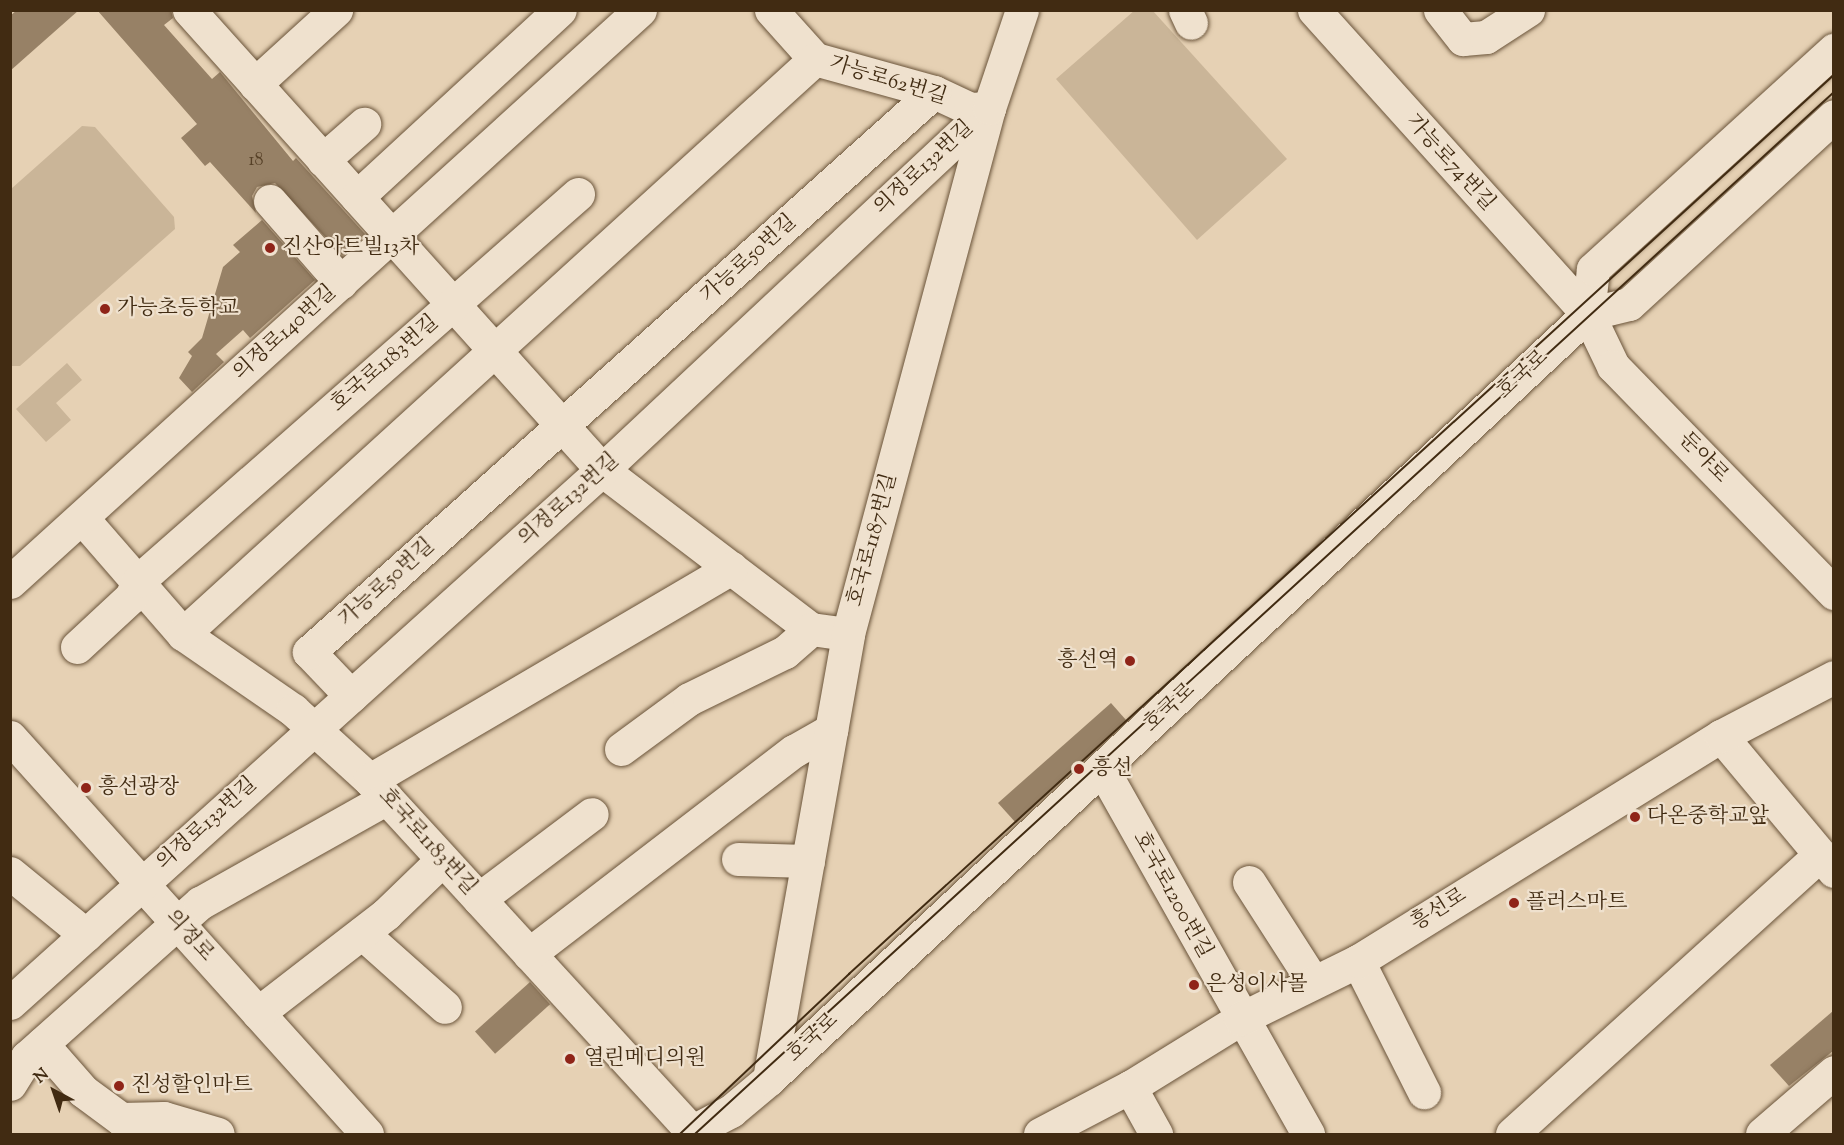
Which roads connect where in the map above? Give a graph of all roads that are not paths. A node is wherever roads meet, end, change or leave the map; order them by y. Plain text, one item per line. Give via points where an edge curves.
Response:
1 (189, 10) edge
2 (336, 10) edge
3 (560, 10) edge
4 (771, 10) edge
5 (1022, 10) edge
6 (1314, 10) edge
7 (1440, 10) edge
8 (1528, 10) edge
9 (638, 11) edge
10 (1833, 50) edge
11 (815, 59) junction
12 (255, 84) junction
13 (934, 92) junction
14 (989, 108) junction
15 (1833, 116) edge
16 (364, 124) dead end
17 (323, 160) junction
18 (578, 194) dead end
19 (357, 197) junction
20 (270, 201) dead end
21 (392, 236) junction
22 (342, 282) junction
23 (453, 304) junction
24 (1588, 314) junction
25 (495, 351) junction
26 (563, 427) junction
27 (602, 470) junction
28 (82, 518) junction
29 (730, 568) junction
30 (10, 582) edge
31 (138, 582) junction
32 (1833, 592) edge
33 (811, 629) junction
34 (183, 634) junction
35 (848, 634) junction
36 (77, 647) dead end
37 (1828, 690) edge
38 (351, 696) junction
39 (315, 728) junction
40 (831, 730) junction
41 (1721, 736) junction
42 (10, 737) edge
43 (621, 749) dead end
44 (1103, 770) junction
45 (379, 789) junction
46 (592, 814) dead end
47 (738, 859) dead end
48 (442, 860) junction
49 (808, 861) junction
50 (1827, 863) edge
51 (10, 873) edge
52 (1249, 882) dead end
53 (142, 884) junction
54 (479, 899) junction
55 (177, 923) junction
56 (362, 933) junction
57 (86, 935) junction
58 (529, 954) junction
59 (1358, 961) junction
60 (1312, 980) junction
61 (10, 1004) edge
62 (445, 1007) dead end
63 (258, 1013) junction
64 (1240, 1019) junction
65 (42, 1044) junction
66 (1833, 1072) edge
67 (769, 1079) junction
68 (10, 1084) edge
69 (1130, 1087) junction
70 (1424, 1092) dead end
71 (727, 1123) edge
72 (1531, 1129) edge
73 (689, 1132) edge
74 (1046, 1133) edge
75 (218, 1134) edge
76 (367, 1134) edge
77 (1156, 1134) edge
78 (1308, 1134) edge
79 (1762, 1134) edge

1 - 12 street
2 - 12 street
3 - 19 street
4 - 11 street, 가능로62번길
5 - 14 street, 호국로1187번길
6 - 24 street, 가능로74번길
7 - 8 street via 1464,39 1486,37
9 - 21 street, 의정로140번길
10 - 24 street via 1593,269
11 - 13 street, 가능로62번길
11 - 25 street
12 - 17 street
13 - 14 street, 가능로62번길 via 970,109
13 - 26 street, 가능로50번길
14 - 27 street, 의정로132번길
14 - 35 street, 호국로1187번길
15 - 24 street, 호국로 via 1629,304
16 - 17 street
17 - 19 street
18 - 23 street, 호국로1183번길
19 - 21 street
20 - 22 street
21 - 22 street, 의정로140번길
21 - 23 street
22 - 28 street, 의정로140번길
23 - 25 street
23 - 31 street, 호국로1183번길
24 - 32 street, 둔야로 via 1613,366
24 - 44 street, 호국로
25 - 26 street
25 - 34 street
26 - 27 street
26 - 38 street, 가능로50번길 via 309,652
27 - 29 street
27 - 38 street, 의정로132번길
28 - 30 street, 의정로140번길
28 - 31 street, 호국로1183번길
29 - 33 street
29 - 45 street
31 - 34 street, 호국로1183번길
31 - 36 street, 호국로1183번길 via 131,597
33 - 35 street
33 - 43 street via 785,652 720,681
34 - 39 street, 호국로1183번길
35 - 40 street, 호국로1187번길
37 - 41 street, 흥선로
38 - 39 street, 의정로132번길
39 - 45 street, 호국로1183번길
39 - 53 street, 의정로132번길
40 - 49 street, 호국로1187번길
40 - 58 street via 794,751
41 - 50 street
41 - 59 street, 흥선로
42 - 53 street, 의정로
44 - 64 street, 호국로1200번길
44 - 67 street, 호국로
45 - 48 street, 호국로1183번길
45 - 55 street via 200,903
46 - 54 street
47 - 49 street
48 - 54 street, 호국로1183번길
48 - 56 street
49 - 67 street, 호국로1187번길
50 - 72 street
51 - 57 street
52 - 60 street
53 - 55 street, 의정로
53 - 57 street, 의정로132번길
54 - 58 street, 호국로1183번길
55 - 63 street, 의정로
55 - 65 street
56 - 62 street
56 - 63 street
57 - 61 street, 의정로132번길
58 - 73 street, 호국로1183번길
59 - 60 street, 흥선로
59 - 70 street
60 - 64 street, 흥선로
63 - 76 street, 의정로
64 - 69 street, 흥선로
64 - 78 street, 호국로1200번길
65 - 68 street
65 - 75 street via 83,1090 121,1119 164,1118
66 - 79 street
67 - 71 street, 호국로
69 - 74 street, 흥선로
69 - 77 street
71 - 73 street, 호국로

